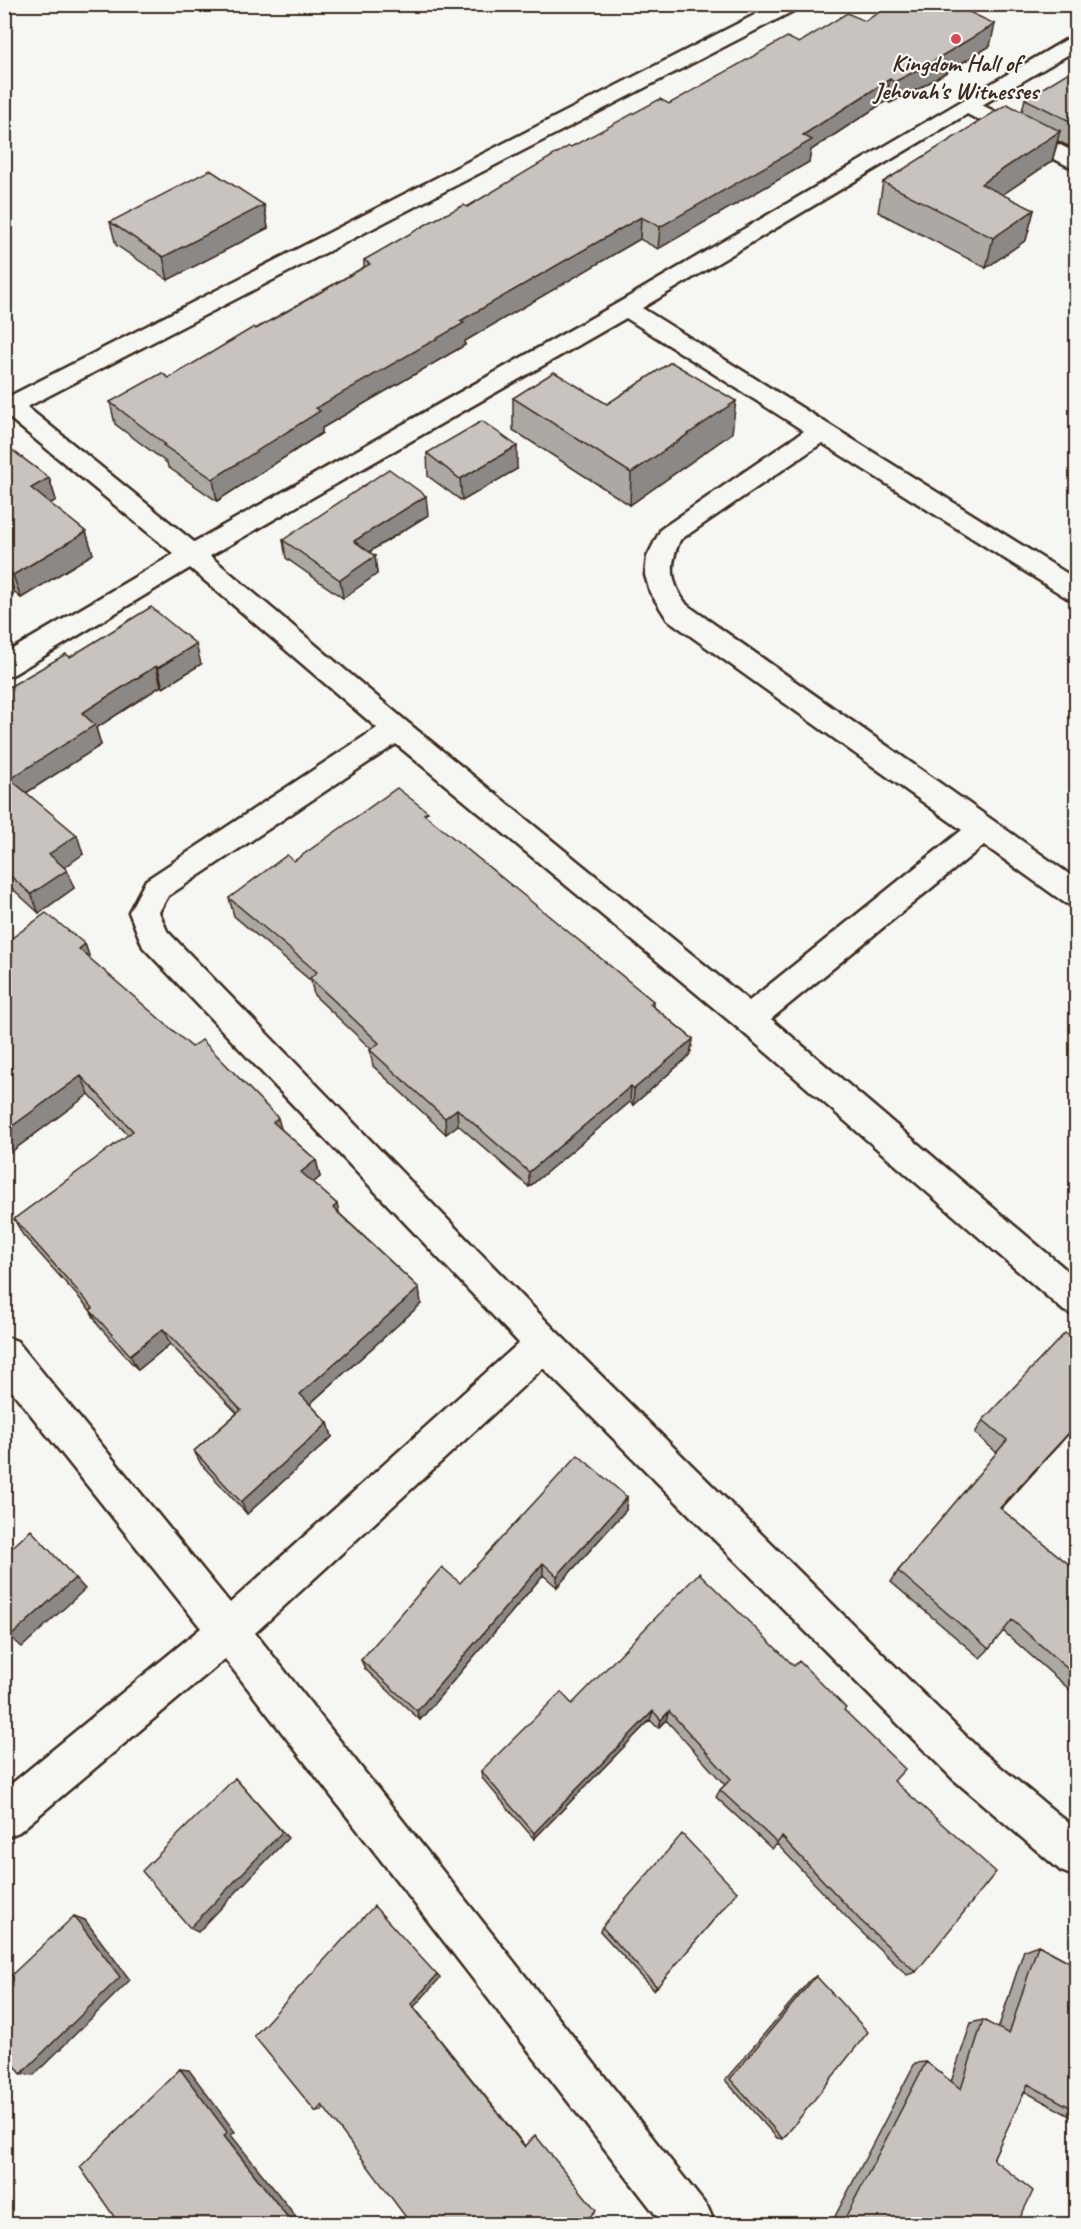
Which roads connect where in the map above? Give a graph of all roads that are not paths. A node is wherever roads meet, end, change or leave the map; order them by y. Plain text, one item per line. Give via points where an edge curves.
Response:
1 (792, 4) edge
2 (1077, 42) edge
3 (966, 105) junction
4 (1077, 161) edge
5 (626, 308) junction
6 (7, 408) edge
7 (822, 431) junction
8 (192, 555) junction
9 (1077, 591) edge
10 (4, 667) edge
11 (397, 729) junction
12 (984, 829) junction
13 (1077, 895) edge
14 (749, 1019) junction
15 (1077, 1300) edge
16 (544, 1344) junction
17 (4, 1353) edge
18 (228, 1631) junction
19 (4, 1817) edge
20 (1077, 1856) edge
21 (692, 2224) edge

1 - 6 street
2 - 3 street
3 - 4 street
3 - 5 street
5 - 7 street
5 - 8 street
6 - 8 street
7 - 9 street
7 - 12 street via 670,535 659,556 656,575 663,595 677,612
8 - 10 street
8 - 11 street
11 - 14 street
11 - 16 street via 157,888 144,912 154,938
12 - 13 street
12 - 14 street
14 - 15 street
16 - 18 street
16 - 20 street via 967,1765
17 - 18 street
18 - 19 street
18 - 21 street

